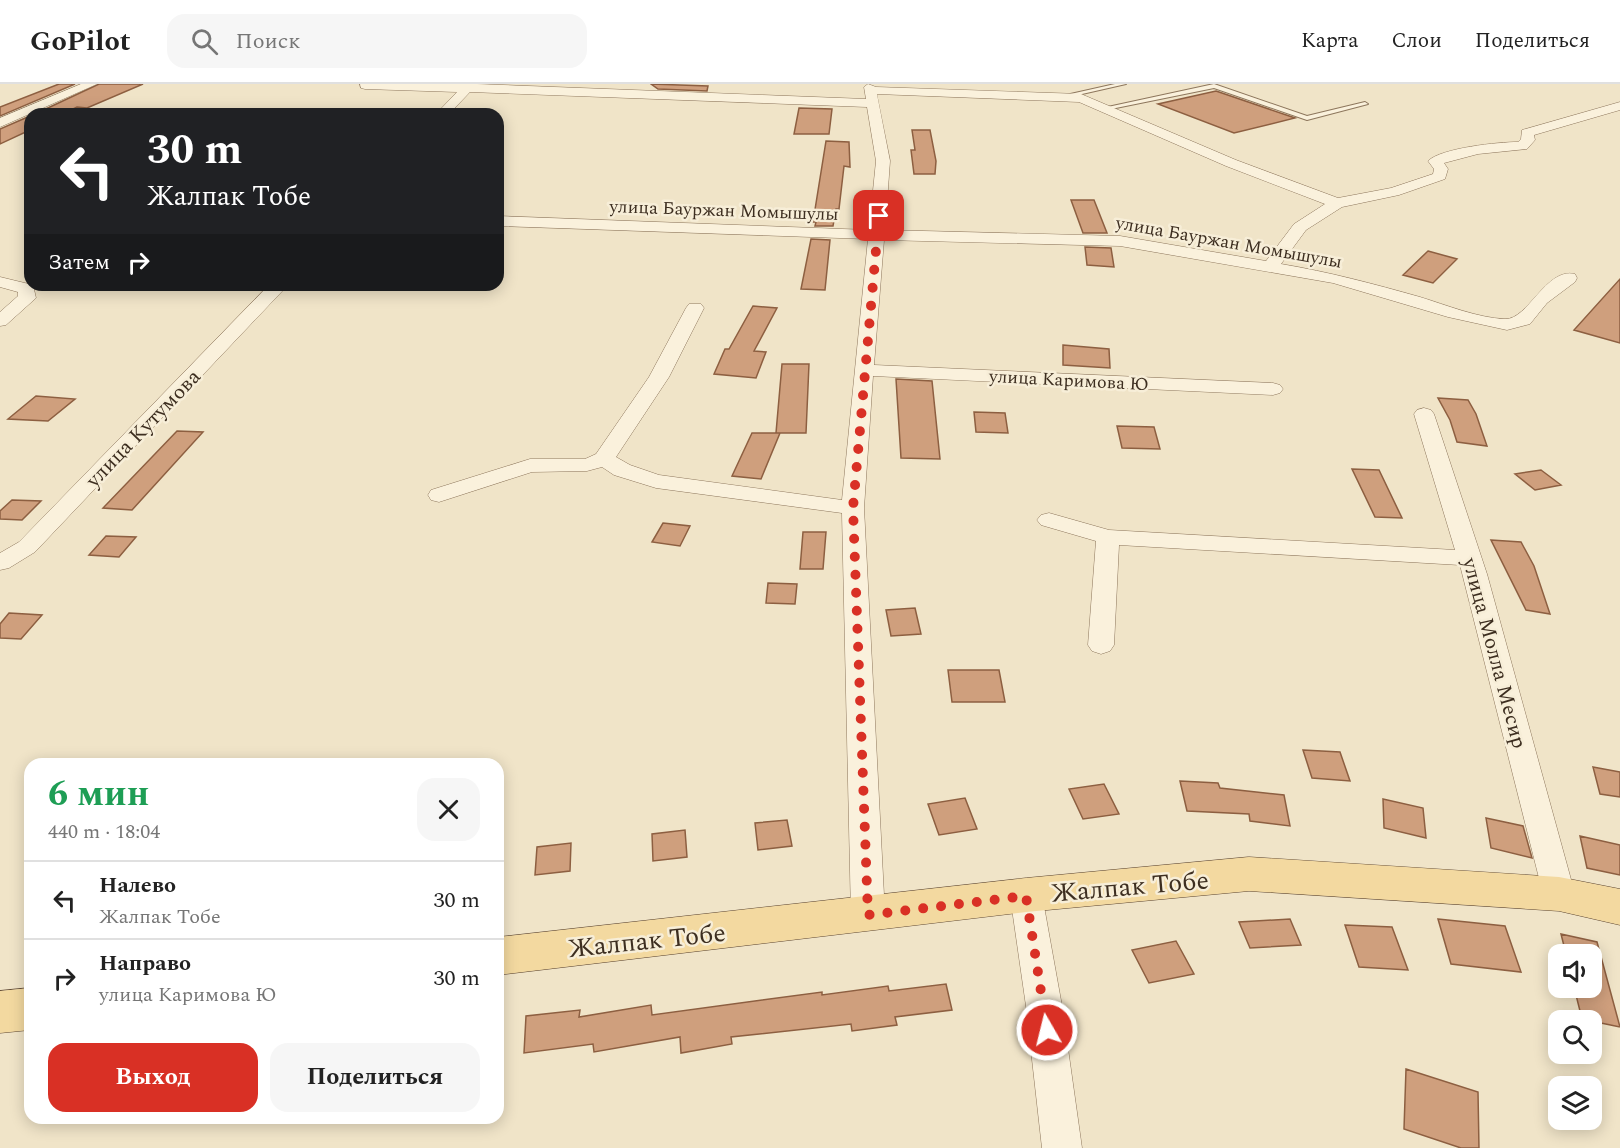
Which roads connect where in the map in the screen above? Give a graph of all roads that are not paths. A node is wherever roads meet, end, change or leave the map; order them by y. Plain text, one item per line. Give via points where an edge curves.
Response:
1 (1123, 84) edge
2 (365, 85) edge
3 (59, 86) dead end
4 (85, 86) edge
5 (469, 86) edge
6 (871, 92) edge
7 (1060, 97) junction
8 (1365, 104) dead end
9 (1620, 106) edge
10 (34, 108) edge
11 (448, 108) edge
12 (1106, 108) junction
13 (24, 113) edge
14 (0, 123) edge
15 (1337, 203) junction
16 (504, 221) edge
17 (878, 235) junction
18 (1271, 266) junction
19 (1569, 278) dead end
20 (0, 282) edge
21 (24, 288) edge
22 (27, 291) edge
23 (273, 291) edge
24 (695, 308) dead end
25 (0, 321) edge
26 (864, 370) junction
27 (1273, 389) dead end
28 (1424, 414) dead end
29 (604, 459) junction
30 (439, 495) dead end
31 (853, 508) junction
32 (1049, 520) dead end
33 (1108, 537) junction
34 (1470, 558) junction
35 (0, 563) edge
36 (1101, 645) dead end
37 (1559, 894) junction
38 (1026, 896) junction
39 (1620, 907) edge
40 (868, 915) junction
41 (504, 955) edge
42 (24, 1010) edge
43 (0, 1012) edge
44 (1062, 1148) edge

1 - 7 lane
2 - 5 street
3 - 4 street
4 - 10 street
5 - 6 street
5 - 11 street
6 - 7 street
6 - 17 street via 883,161
7 - 12 street via 1081,98
8 - 12 lane via 1307,117 1214,86
9 - 15 street via 1527,133 1528,140 1522,146 1493,146 1435,161 1441,168 1440,176 1394,192
12 - 15 street via 1231,163
13 - 14 street
15 - 18 street via 1300,227
16 - 17 street, улица Бауржан Момышулы
17 - 18 street, улица Бауржан Момышулы via 1120,241
17 - 26 street
18 - 19 street, улица Бауржан Момышулы via 1335,278 1507,325 1524,320 1541,299
20 - 21 street
22 - 25 street via 27,298
23 - 35 street, улица Кутумова via 27,547
24 - 29 street via 659,377
26 - 27 street, улица Каримова Ю
26 - 31 street
28 - 34 street, улица Молла Месир
29 - 30 street via 587,465 530,466
29 - 31 street via 622,470 656,481
31 - 40 street
32 - 33 street
33 - 34 street
33 - 36 street
34 - 37 street, улица Молла Месир
37 - 38 main road, Жалпак Тобе via 1249,874
37 - 39 main road, Жалпак Тобе
38 - 40 main road, Жалпак Тобе
38 - 44 street
40 - 41 main road, Жалпак Тобе
42 - 43 main road

